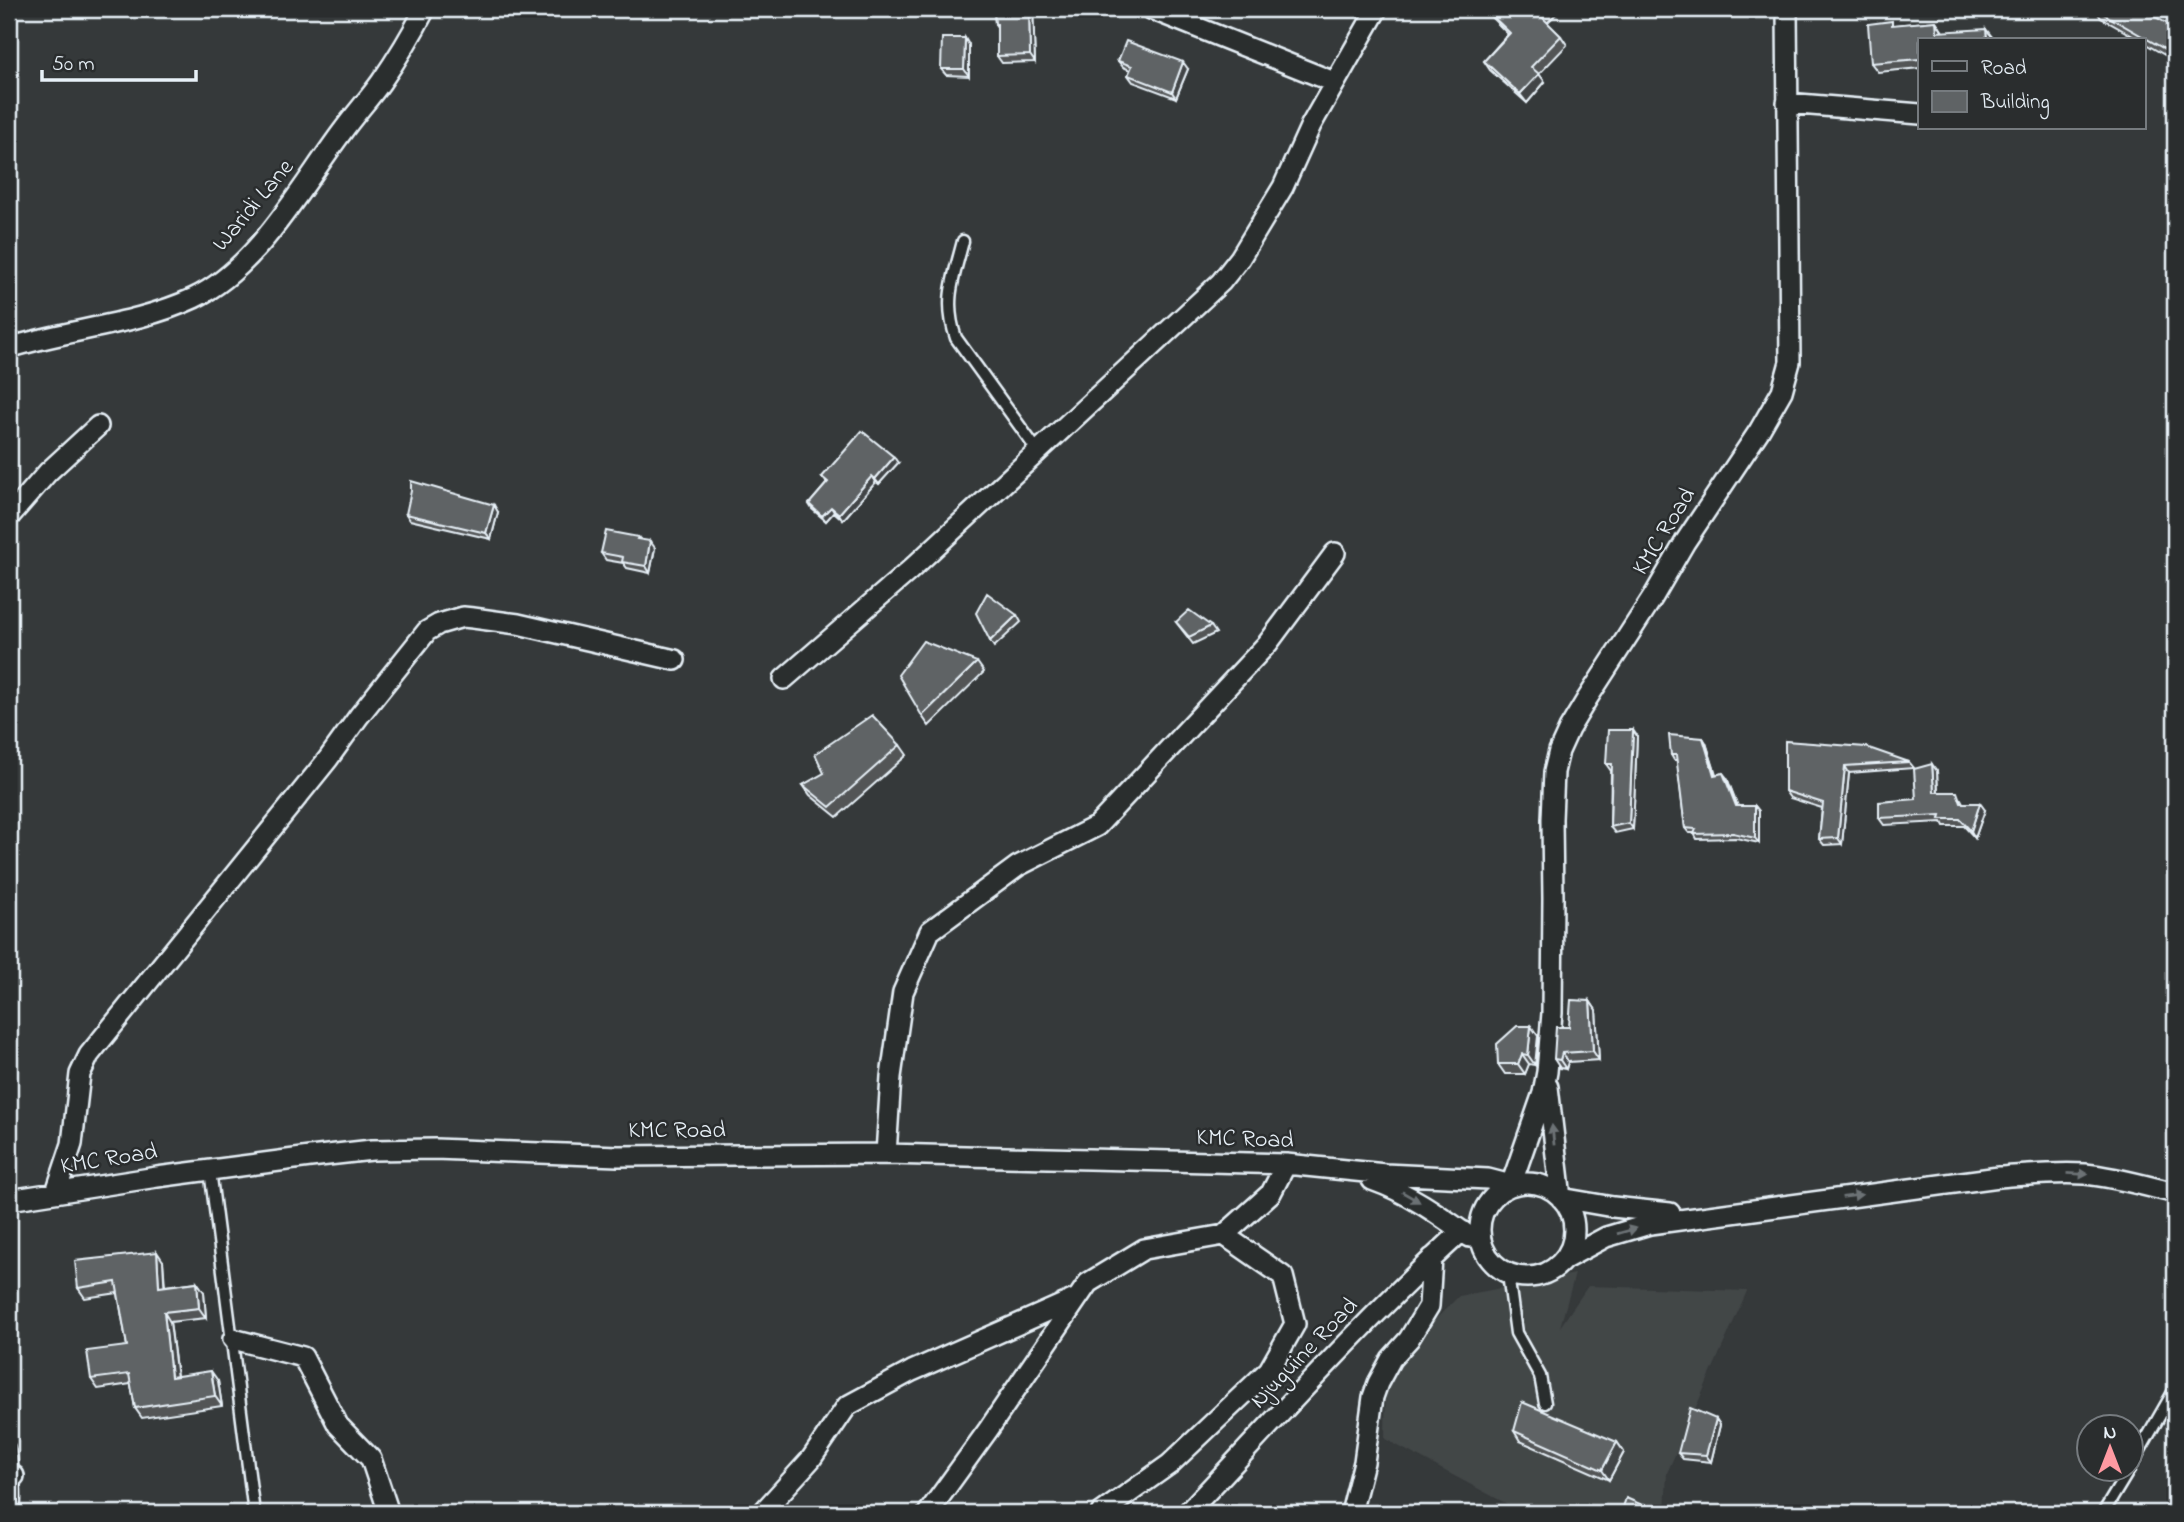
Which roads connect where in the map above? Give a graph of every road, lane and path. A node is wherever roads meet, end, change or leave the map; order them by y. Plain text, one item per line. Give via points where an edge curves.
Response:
1 (425, 9) edge
2 (1151, 9) edge
3 (1377, 9) edge
4 (1787, 9) edge
5 (1334, 82) junction
6 (1787, 103) junction
7 (1918, 114) edge
8 (963, 241) dead end
9 (9, 348) edge
10 (98, 426) dead end
11 (1037, 450) junction
12 (9, 517) edge
13 (1335, 553) dead end
14 (675, 660) dead end
15 (784, 679) dead end
16 (1546, 1072) junction
17 (886, 1154) junction
18 (1286, 1164) junction
19 (211, 1170) junction
20 (1348, 1171) junction
21 (1511, 1185) junction
22 (57, 1192) junction
23 (2175, 1194) edge
24 (1561, 1198) junction
25 (9, 1200) edge
26 (1702, 1216) junction
27 (1462, 1231) junction
28 (1224, 1235) junction
29 (1487, 1255) junction
30 (1432, 1258) junction
31 (1565, 1259) junction
32 (1508, 1274) junction
33 (1076, 1299) junction
34 (233, 1339) junction
35 (2175, 1389) edge
36 (1545, 1404) dead end
37 (2146, 1440) edge
38 (9, 1448) edge
39 (11, 1476) edge
40 (2120, 1484) edge
41 (14, 1513) edge
42 (254, 1513) edge
43 (389, 1513) edge
44 (762, 1513) edge
45 (928, 1513) edge
46 (1101, 1513) edge
47 (1187, 1513) edge
48 (1351, 1513) edge
49 (2103, 1513) edge

1 - 9 street, Waridi Lane via 381,82 290,206 227,277 164,309
2 - 5 street
3 - 5 street
4 - 6 street, KMC Road
5 - 11 street via 1283,187 1221,282
6 - 7 street
6 - 16 street, KMC Road via 1790,362 1782,391 1759,431 1691,533 1559,751 1552,819 1552,1013
8 - 11 lane via 949,297 956,338
10 - 12 street via 48,472
11 - 15 street via 909,571
13 - 17 street via 1268,643 1097,826 1018,866 930,931 903,992
14 - 22 street via 473,618 463,617 427,631 89,1055 80,1074 72,1144
16 - 21 street, KMC Road
24 -> 16 street, KMC Road
17 - 18 street, KMC Road
17 - 19 street, KMC Road via 618,1156 372,1150
18 - 20 street, KMC Road
18 - 28 street via 1271,1194
19 - 22 street, KMC Road
19 - 34 lane
20 - 21 street, KMC Road via 1488,1179
20 -> 27 street, KMC Road via 1395,1188
21 - 24 street via 1541,1185
21 - 29 street via 1486,1205 1480,1220 1479,1237
22 - 25 street, KMC Road
26 -> 23 street via 2049,1173 2088,1174
24 - 26 street
24 - 31 street via 1575,1230
31 -> 26 street via 1606,1237
27 - 29 street, KMC Road
27 - 30 street, Njuguine Road
28 - 33 street via 1144,1250 1088,1283
28 - 46 street via 1283,1276 1295,1324 1269,1370 1170,1464
29 - 32 street
30 - 47 street, Njuguine Road
30 - 48 street via 1429,1307 1391,1359 1373,1397
31 - 32 street via 1541,1275
32 - 36 lane via 1516,1334 1540,1376
33 - 44 street via 912,1371 847,1406 811,1460
33 - 45 street
34 - 42 lane
34 - 43 street via 303,1357 338,1425 371,1460
35 - 37 lane
38 - 39 lane
39 - 41 lane
40 - 49 lane

